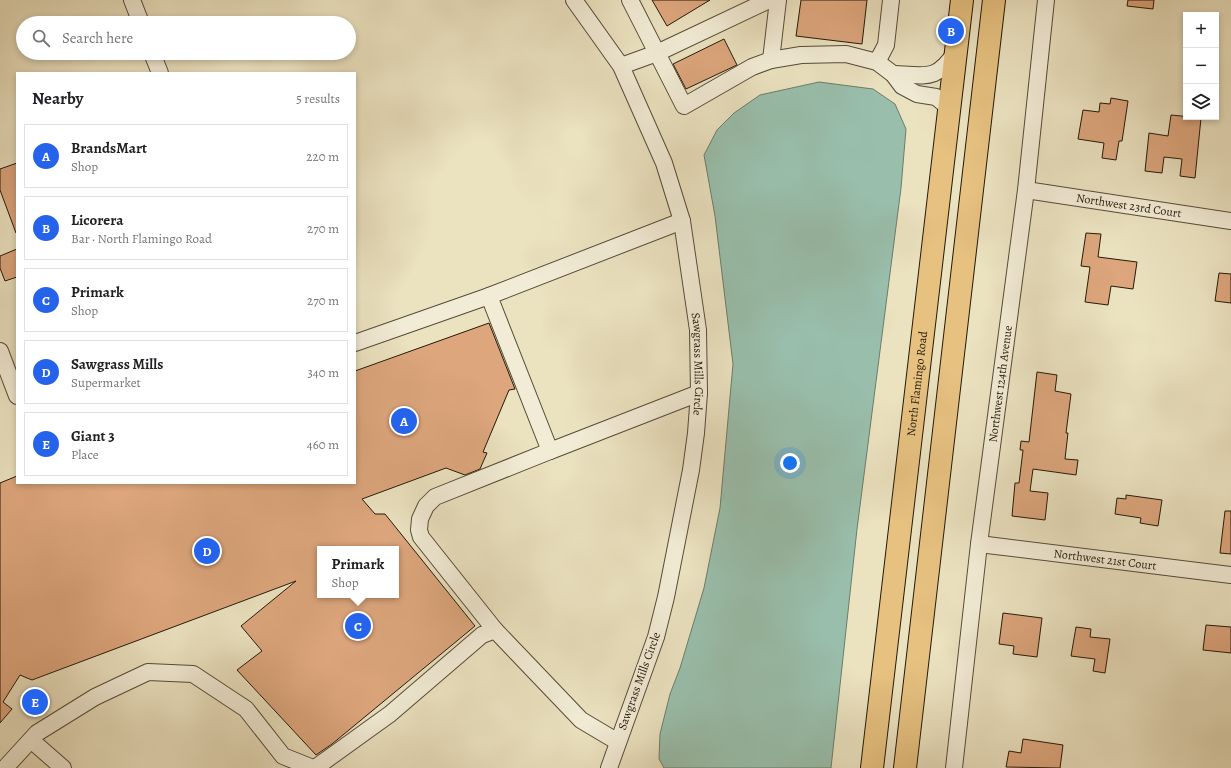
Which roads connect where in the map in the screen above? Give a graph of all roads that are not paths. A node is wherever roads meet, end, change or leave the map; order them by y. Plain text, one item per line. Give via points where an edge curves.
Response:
1 (132, 0) edge
2 (574, 0) edge
3 (630, 0) edge
4 (769, 0) edge
5 (778, 0) edge
6 (891, 0) edge
7 (962, 0) edge
8 (994, 0) edge
9 (1046, 0) edge
10 (138, 16) edge
11 (956, 52) junction
12 (656, 53) junction
13 (155, 60) edge
14 (771, 60) junction
15 (878, 62) junction
16 (621, 66) junction
17 (160, 72) edge
18 (893, 74) junction
19 (949, 108) junction
20 (1026, 190) junction
21 (1231, 221) edge
22 (682, 222) junction
23 (488, 296) junction
24 (356, 342) edge
25 (0, 351) edge
26 (16, 393) edge
27 (699, 393) junction
28 (550, 452) junction
29 (979, 544) junction
30 (1231, 575) edge
31 (495, 630) junction
32 (31, 740) junction
33 (618, 742) junction
34 (5, 768) edge
35 (63, 768) edge
36 (314, 768) edge
37 (609, 768) edge
38 (872, 768) edge
39 (906, 768) edge
40 (954, 768) edge

1 - 10 street
2 - 16 street, Sawgrass Mills Circle
3 - 12 street
4 - 12 street
5 - 14 street
6 - 15 street via 886,45
7 - 11 highway, North Flamingo Road
8 - 39 highway
9 - 20 street, Northwest 124th Avenue
11 - 18 street via 946,66 934,75
11 - 19 highway, North Flamingo Road
12 - 14 street via 684,106 752,67
12 - 16 street
13 - 17 street
14 - 15 street via 846,54
15 - 18 street
16 - 22 street, Sawgrass Mills Circle via 664,163
18 - 19 street via 902,86 918,94 936,97
19 - 38 highway, North Flamingo Road
20 - 21 street, Northwest 23rd Court
20 - 29 street, Northwest 124th Avenue
22 - 23 street
22 - 27 street, Sawgrass Mills Circle via 698,330
23 - 24 street
23 - 28 street
25 - 26 street
27 - 28 street
27 - 33 street, Sawgrass Mills Circle via 691,470 666,597 656,637
28 - 31 street via 435,497 426,506 420,519 421,537
29 - 30 street, Northwest 21st Court
29 - 40 street, Northwest 124th Avenue
31 - 33 street via 581,720
31 - 36 street via 482,635 390,714
32 - 34 street
32 - 35 street
32 - 36 street via 37,733 89,701 148,672 193,674 246,709 283,756
33 - 37 street, Sawgrass Mills Circle

